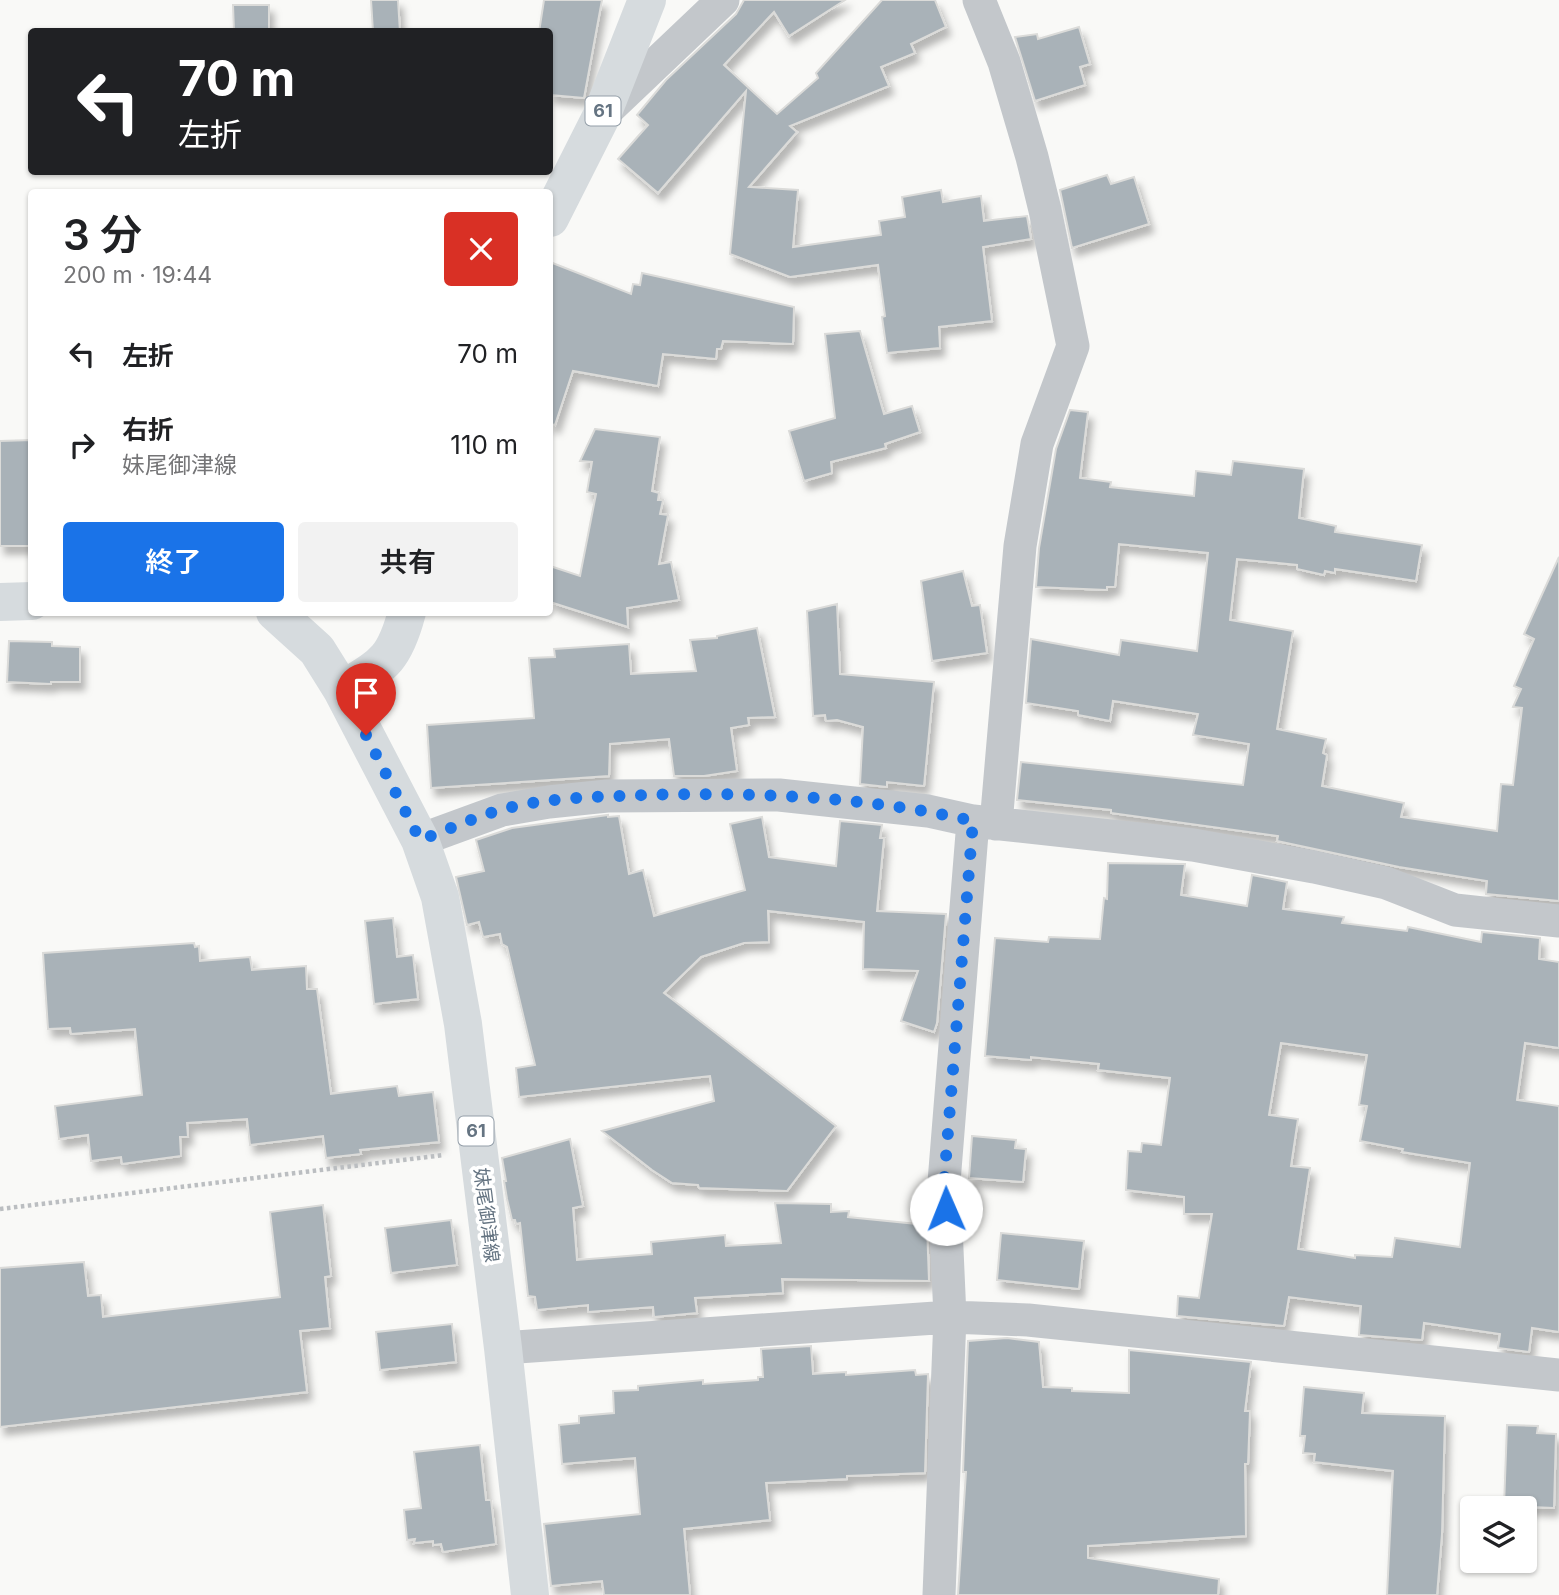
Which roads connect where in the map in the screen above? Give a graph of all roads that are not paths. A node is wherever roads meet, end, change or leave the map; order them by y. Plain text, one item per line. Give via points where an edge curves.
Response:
1 (647, 0) edge
2 (723, 0) edge
3 (979, 0) edge
4 (601, 117) junction
5 (553, 212) edge
6 (28, 601) edge
7 (0, 602) edge
8 (279, 616) edge
9 (406, 616) edge
10 (342, 690) junction
11 (985, 823) junction
12 (420, 840) junction
13 (1559, 921) edge
14 (950, 1317) junction
15 (503, 1349) junction
16 (1559, 1375) edge
17 (530, 1595) edge
18 (939, 1595) edge

1 - 4 main road, 61
2 - 4 street
3 - 11 street via 1004,62 1032,157 1073,346 1037,444
4 - 5 main road, 61
6 - 7 main road
8 - 10 main road, 妹尾御津線 / 61 via 317,650
9 - 10 main road via 399,641 381,666
10 - 12 main road, 妹尾御津線 / 61
11 - 12 street via 928,811 779,795 607,796 502,810
11 - 13 street via 1194,845 1386,883 1455,910
11 - 14 street via 944,1182
12 - 15 main road, 妹尾御津線 / 61 via 442,909 463,1024
14 - 15 street
14 - 16 street via 1028,1320
14 - 18 street
15 - 17 main road, 妹尾御津線 / 61

